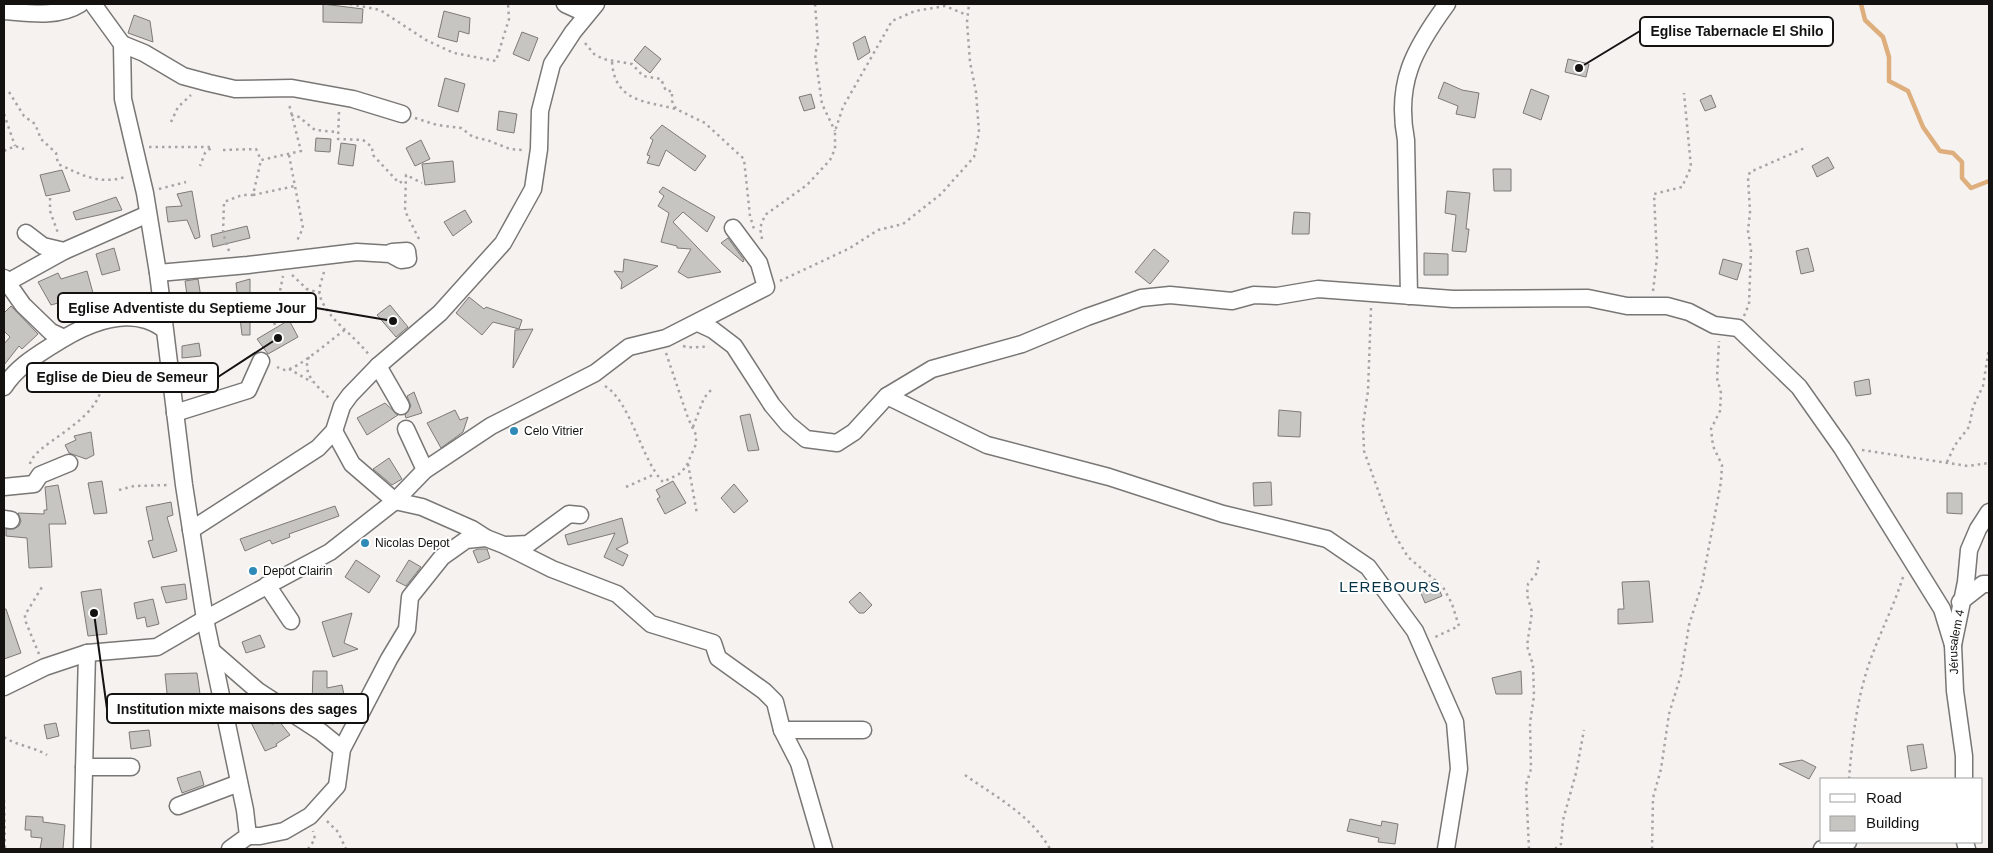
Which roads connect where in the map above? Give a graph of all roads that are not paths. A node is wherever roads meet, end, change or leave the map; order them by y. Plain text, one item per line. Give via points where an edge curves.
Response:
1 (80, 4) edge
2 (93, 4) edge
3 (565, 4) edge
4 (1447, 4) edge
5 (592, 9) edge
6 (4, 11) edge
7 (122, 44) junction
8 (402, 114) road end
9 (148, 214) junction
10 (733, 228) dead end
11 (26, 233) dead end
12 (64, 251) junction
13 (399, 252) road end
14 (158, 273) junction
15 (6, 280) edge
16 (1408, 296) junction
17 (698, 323) junction
18 (164, 330) junction
19 (64, 338) junction
20 (261, 361) dead end
21 (378, 366) junction
22 (4, 387) edge
23 (887, 396) junction
24 (401, 406) dead end
25 (175, 413) junction
26 (406, 429) dead end
27 (334, 431) junction
28 (69, 463) dead end
29 (425, 470) junction
30 (4, 487) edge
31 (395, 501) junction
32 (1989, 512) edge
33 (580, 515) dead end
34 (191, 530) junction
35 (486, 538) junction
36 (504, 545) junction
37 (1989, 584) edge
38 (267, 585) junction
39 (1960, 602) junction
40 (205, 619) junction
41 (291, 621) dead end
42 (1953, 645) junction
43 (212, 651) junction
44 (87, 654) junction
45 (4, 687) edge
46 (782, 730) junction
47 (863, 730) dead end
48 (342, 749) junction
49 (130, 767) dead end
50 (84, 768) junction
51 (1964, 778) edge
52 (239, 783) junction
53 (178, 806) dead end
54 (248, 836) junction
55 (1846, 843) edge
56 (84, 848) edge
57 (230, 849) edge
58 (824, 849) edge
59 (1446, 849) edge
60 (1822, 849) edge

1 - 6 street via 62,12
2 - 7 street
3 - 5 street
4 - 16 street via 1422,38 1403,88
5 - 21 street via 552,64 540,111 533,188 503,243 440,313
7 - 8 street via 183,76 209,83 235,89 292,88
7 - 9 street via 124,99
9 - 12 street
9 - 14 street
10 - 17 street via 758,260 766,287
11 - 12 street via 44,246
12 - 15 street
13 - 14 street via 408,259 401,260 390,254 357,252 287,262
14 - 18 street
15 - 19 street via 23,305 51,332
16 - 23 street via 1318,289 1277,296 1254,295 1232,302 1170,296 1142,298 1022,344 932,369
16 - 42 street via 1588,298 1626,306 1667,306 1720,326 1738,328 1799,387 1842,448 1942,609
17 - 23 street via 729,342 777,411 806,439 837,442 854,432
17 - 29 street via 629,348 595,373 491,426
18 - 19 street via 154,322 128,317 89,324
18 - 25 street
19 - 22 street via 26,362
20 - 25 street via 248,390
21 - 24 street
21 - 27 street via 342,406
23 - 59 street via 987,445 1109,477 1223,514 1328,539 1368,567 1415,631 1455,722 1458,769
25 - 34 street
26 - 29 street
27 - 31 street via 352,464
27 - 34 street via 318,448
28 - 30 street via 45,473 29,485
29 - 31 street
31 - 35 street via 422,507
31 - 38 street via 330,552
32 - 39 street, Jérusalem 4 via 1969,550 1966,582
33 - 36 street via 569,514 528,544
34 - 40 street
35 - 36 street
35 - 48 street via 466,540 442,557 410,597 407,629
36 - 46 street via 552,569 617,594 651,624 713,643 718,658 775,702
37 - 39 street via 1983,584
38 - 40 street
38 - 41 street
39 - 42 street, Jérusalem 4
40 - 43 street
40 - 44 street via 158,647
42 - 51 street, Jérusalem 4
43 - 48 street via 258,691
43 - 52 street
44 - 45 street via 45,666
44 - 50 street
46 - 47 street
46 - 58 street via 799,763
48 - 54 street via 337,786 310,816 284,830
49 - 50 street
50 - 56 street
52 - 53 street
52 - 54 street
54 - 57 street
55 - 60 street

